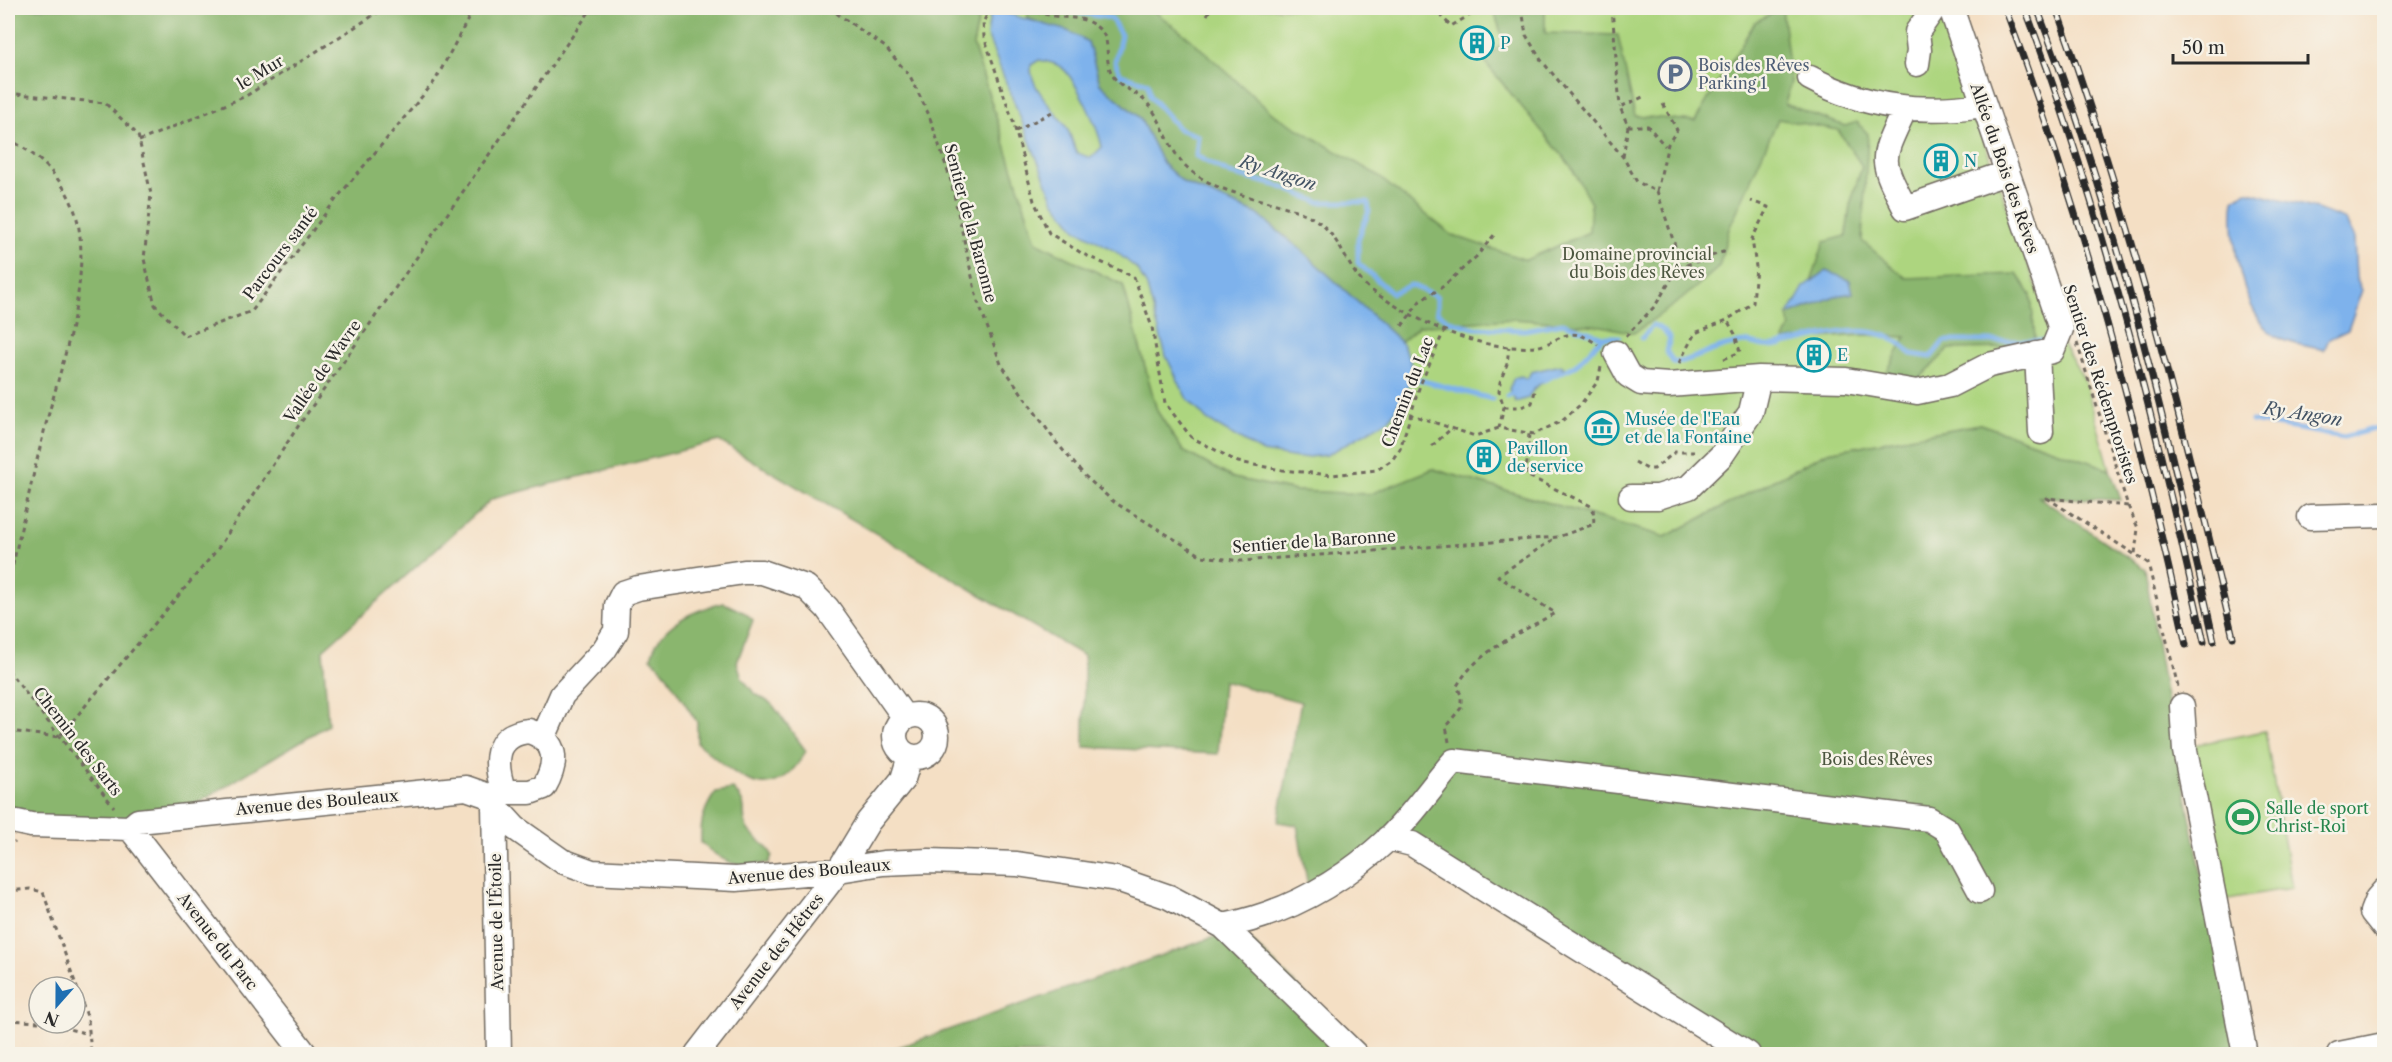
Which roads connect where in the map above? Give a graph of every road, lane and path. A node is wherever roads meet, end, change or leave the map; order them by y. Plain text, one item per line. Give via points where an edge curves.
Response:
1 (385, 8) edge
2 (474, 8) edge
3 (592, 8) edge
4 (829, 8) edge
5 (990, 8) edge
6 (1018, 8) edge
7 (1211, 8) edge
8 (1433, 8) edge
9 (1482, 8) edge
10 (1521, 8) edge
11 (1612, 8) edge
12 (1934, 8) edge
13 (1951, 8) edge
14 (1207, 15) dead end
15 (1917, 64) dead end
16 (1810, 78) dead end
17 (8, 93) edge
18 (1643, 97) dead end
19 (1662, 102) dead end
20 (1983, 105) junction
21 (1620, 107) junction
22 (1905, 108) junction
23 (1054, 111) dead end
24 (1628, 126) junction
25 (1016, 131) junction
26 (8, 140) edge
27 (139, 141) junction
28 (1665, 146) dead end
29 (1623, 157) junction
30 (2006, 172) junction
31 (1657, 191) junction
32 (1751, 201) dead end
33 (1494, 235) dead end
34 (1730, 254) dead end
35 (1678, 268) junction
36 (1411, 314) junction
37 (1727, 320) junction
38 (1402, 326) dead end
39 (1444, 331) junction
40 (2067, 331) junction
41 (1592, 341) dead end
42 (1509, 347) junction
43 (1739, 347) dead end
44 (2037, 354) junction
45 (1682, 356) dead end
46 (1609, 357) junction
47 (1759, 378) junction
48 (1535, 391) dead end
49 (1504, 407) junction
50 (1409, 414) junction
51 (1452, 428) junction
52 (1499, 428) junction
53 (2041, 432) dead end
54 (1528, 433) junction
55 (1432, 446) dead end
56 (1695, 452) dead end
57 (1635, 462) dead end
58 (1631, 497) dead end
59 (2128, 506) junction
60 (2385, 515) edge
61 (2310, 516) dead end
62 (1558, 537) junction
63 (2135, 555) junction
64 (8, 587) edge
65 (8, 670) edge
66 (2182, 706) joint
67 (905, 718) junction
68 (8, 731) edge
69 (544, 736) junction
70 (59, 737) junction
71 (910, 756) junction
72 (1454, 761) junction
73 (499, 799) junction
74 (16, 822) dead end
75 (130, 828) junction
76 (1388, 838) junction
77 (839, 870) junction
78 (8, 891) edge
79 (1980, 891) dead end
80 (2385, 891) edge
81 (1222, 926) junction
82 (2385, 927) edge
83 (8, 1020) edge
84 (27, 1021) edge
85 (87, 1033) edge
86 (90, 1034) junction
87 (2385, 1045) edge
88 (91, 1054) edge
89 (305, 1054) edge
90 (499, 1054) edge
91 (697, 1054) edge
92 (1355, 1054) edge
93 (1748, 1054) edge
94 (2245, 1054) edge
95 (2338, 1054) edge

1 - 27 path, le Mur via 246,96
2 - 27 path, Parcours santé via 435,81 337,198 252,311 185,336 155,305 144,259 151,194
3 - 70 path, Vallée de Wavre via 306,415 217,550
4 - 62 path, Sentier de la Baronne via 885,47 910,76 929,115 951,181 977,299 1001,364 1056,442 1114,502 1202,556 1241,561
5 - 25 path, Chemin du Lac via 983,23 984,37
6 - 36 path via 1088,21 1104,32 1109,45 1108,68 1114,79 1148,104 1180,161 1191,172 1232,193 1312,218 1329,229 1352,269 1372,291
7 - 14 path
8 - 9 path via 1451,26
10 - 29 path via 1526,35 1541,60
11 - 21 path
12 - 15 street via 1917,32
13 - 20 street, Allée du Bois des Rêves
16 - 22 street via 1842,95
17 - 27 path, Parcours santé via 105,103 138,135
18 - 21 path
19 - 31 path via 1677,130 1668,144
20 - 22 street
20 - 30 street, Allée du Bois des Rêves
21 - 24 path
22 - 30 street via 1884,153 1886,172 1905,208
23 - 25 path
24 - 28 path via 1648,126
24 - 29 path
25 - 50 path, Chemin du Lac via 1035,201 1049,232 1083,254 1134,277 1152,327 1165,403 1191,437 1238,462 1332,474 1377,471 1400,449
26 - 64 path via 49,168 68,193 78,222 81,252 66,353
29 - 31 path via 1637,182
30 - 40 street, Allée du Bois des Rêves
31 - 35 path
32 - 37 path via 1768,207 1752,239 1756,267 1753,303
33 - 36 path via 1476,257 1420,301
34 - 35 path via 1723,252
35 - 46 path via 1655,306 1631,327
36 - 38 path
36 - 39 path
37 - 43 path
37 - 45 path via 1695,333
39 - 42 path, Chemin du Lac
39 - 50 path, Chemin du Lac
40 - 44 street via 2052,351
40 - 59 path, Sentier des Rédemptoristes
41 - 42 path, Chemin du Lac via 1576,334 1560,335 1536,347
42 - 49 path via 1499,392
44 - 47 street via 1989,365 1950,385 1917,392 1846,380
44 - 53 street
46 - 47 street via 1641,383 1669,385
46 - 54 path via 1581,404 1562,421
47 - 58 street via 1751,412 1720,456 1689,487 1658,497
48 - 49 path via 1532,403
49 - 52 path
50 - 51 path
51 - 52 path via 1475,436
51 - 55 path
52 - 54 path
54 - 62 path, Sentier de la Baronne via 1526,475 1593,507 1594,524
56 - 57 path via 1675,452 1654,469
59 - 63 path via 2138,528
59 - 63 path, Sentier des Rédemptoristes via 2047,498
60 - 61 street
62 - 72 path via 1498,576 1554,613 1496,647 1465,672 1457,686 1461,708 1446,726
63 - 66 path, Sentier des Rédemptoristes via 2148,562
65 - 70 path, Chemin des Sarts
66 - 94 street via 2185,751
67 - 69 street via 827,608 806,587 762,572 744,572 623,593 617,605 616,631 604,650 562,695
67 - 71 street via 897,727 895,739 900,750
67 - 71 street via 918,714 931,720 938,733 935,746 924,756
68 - 70 path
69 - 73 street via 551,746 553,760 544,787
69 - 73 street, Avenue de l'Étoile via 529,731 513,732 502,743 498,758
70 - 75 path, Chemin des Sarts
71 - 77 street, Avenue des Hêtres via 903,779 867,822
72 - 76 street
72 - 79 street via 1929,819 1947,830
73 - 75 street, Avenue des Bouleaux via 466,788 138,821
73 - 77 street, Avenue des Bouleaux via 515,828 562,861 592,872 736,879
73 - 90 street, Avenue de l'Étoile
74 - 75 street, Avenue des Bouleaux
75 - 89 street, Avenue du Parc
76 - 81 street via 1316,894
76 - 93 street via 1412,844
77 - 81 street, Avenue des Bouleaux via 883,862 929,861 1055,868 1117,879 1169,897
77 - 91 street, Avenue des Hêtres
78 - 86 path via 43,892
80 - 82 street via 2372,912
81 - 92 street, Avenue des Bouleaux
83 - 84 path
85 - 86 path
86 - 88 path
87 - 95 street

